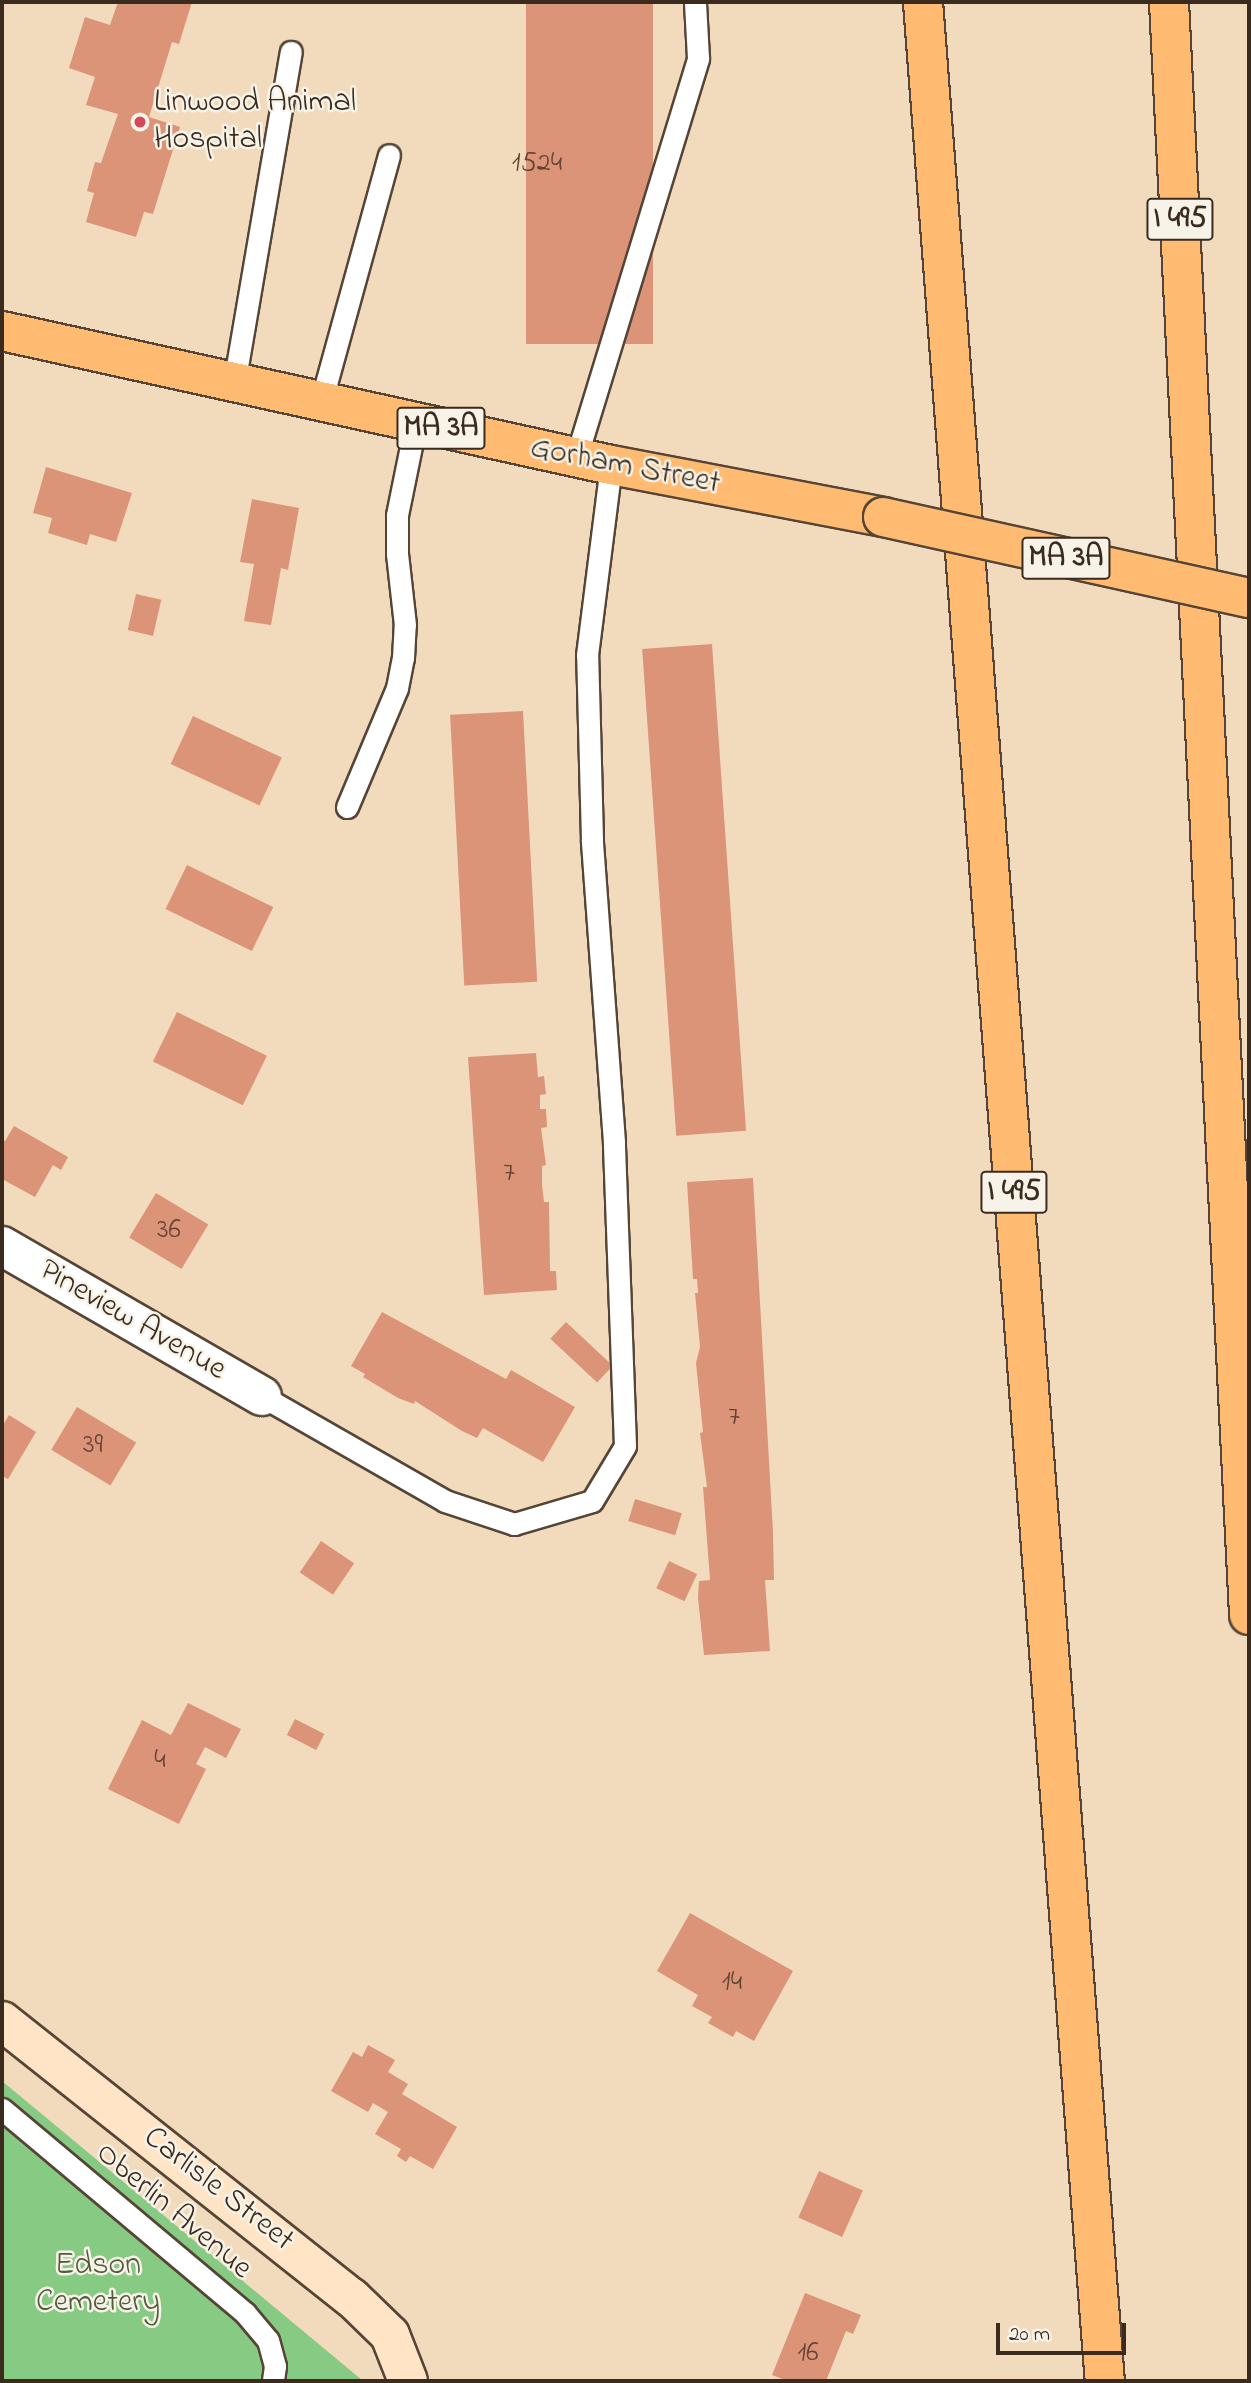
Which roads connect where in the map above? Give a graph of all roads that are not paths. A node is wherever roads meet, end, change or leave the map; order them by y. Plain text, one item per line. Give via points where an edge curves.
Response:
1 (695, 2) edge
2 (923, 2) edge
3 (1169, 2) edge
4 (291, 52) dead end
5 (390, 155) dead end
6 (2, 331) edge
7 (234, 384) junction
8 (321, 402) junction
9 (416, 422) junction
10 (593, 461) junction
11 (1249, 598) edge
12 (347, 807) dead end
13 (2, 1246) edge
14 (262, 1396) joint
15 (1249, 1615) edge
16 (2, 2021) edge
17 (2, 2109) edge
18 (273, 2381) edge
19 (408, 2381) edge
20 (1105, 2381) edge

1 - 10 lane via 698,58
2 - 20 main road, I 495
3 - 15 main road, I 495
4 - 7 lane
5 - 8 lane
6 - 7 main road, Gorham Street / MA 3A
7 - 8 main road, Gorham Street / MA 3A
8 - 9 main road, Gorham Street / MA 3A
9 - 10 main road, Gorham Street / MA 3A
9 - 12 lane via 397,515 403,659 397,688
10 - 11 main road, Gorham Street / MA 3A, bridge via 883,517
10 - 14 lane via 587,655 592,840 614,1142 625,1446 592,1501 514,1524 445,1501
13 - 14 street, Pineview Avenue
16 - 19 street, Carlisle Street via 352,2298 390,2335
17 - 18 lane, Oberlin Avenue via 245,2314 268,2340 275,2365

